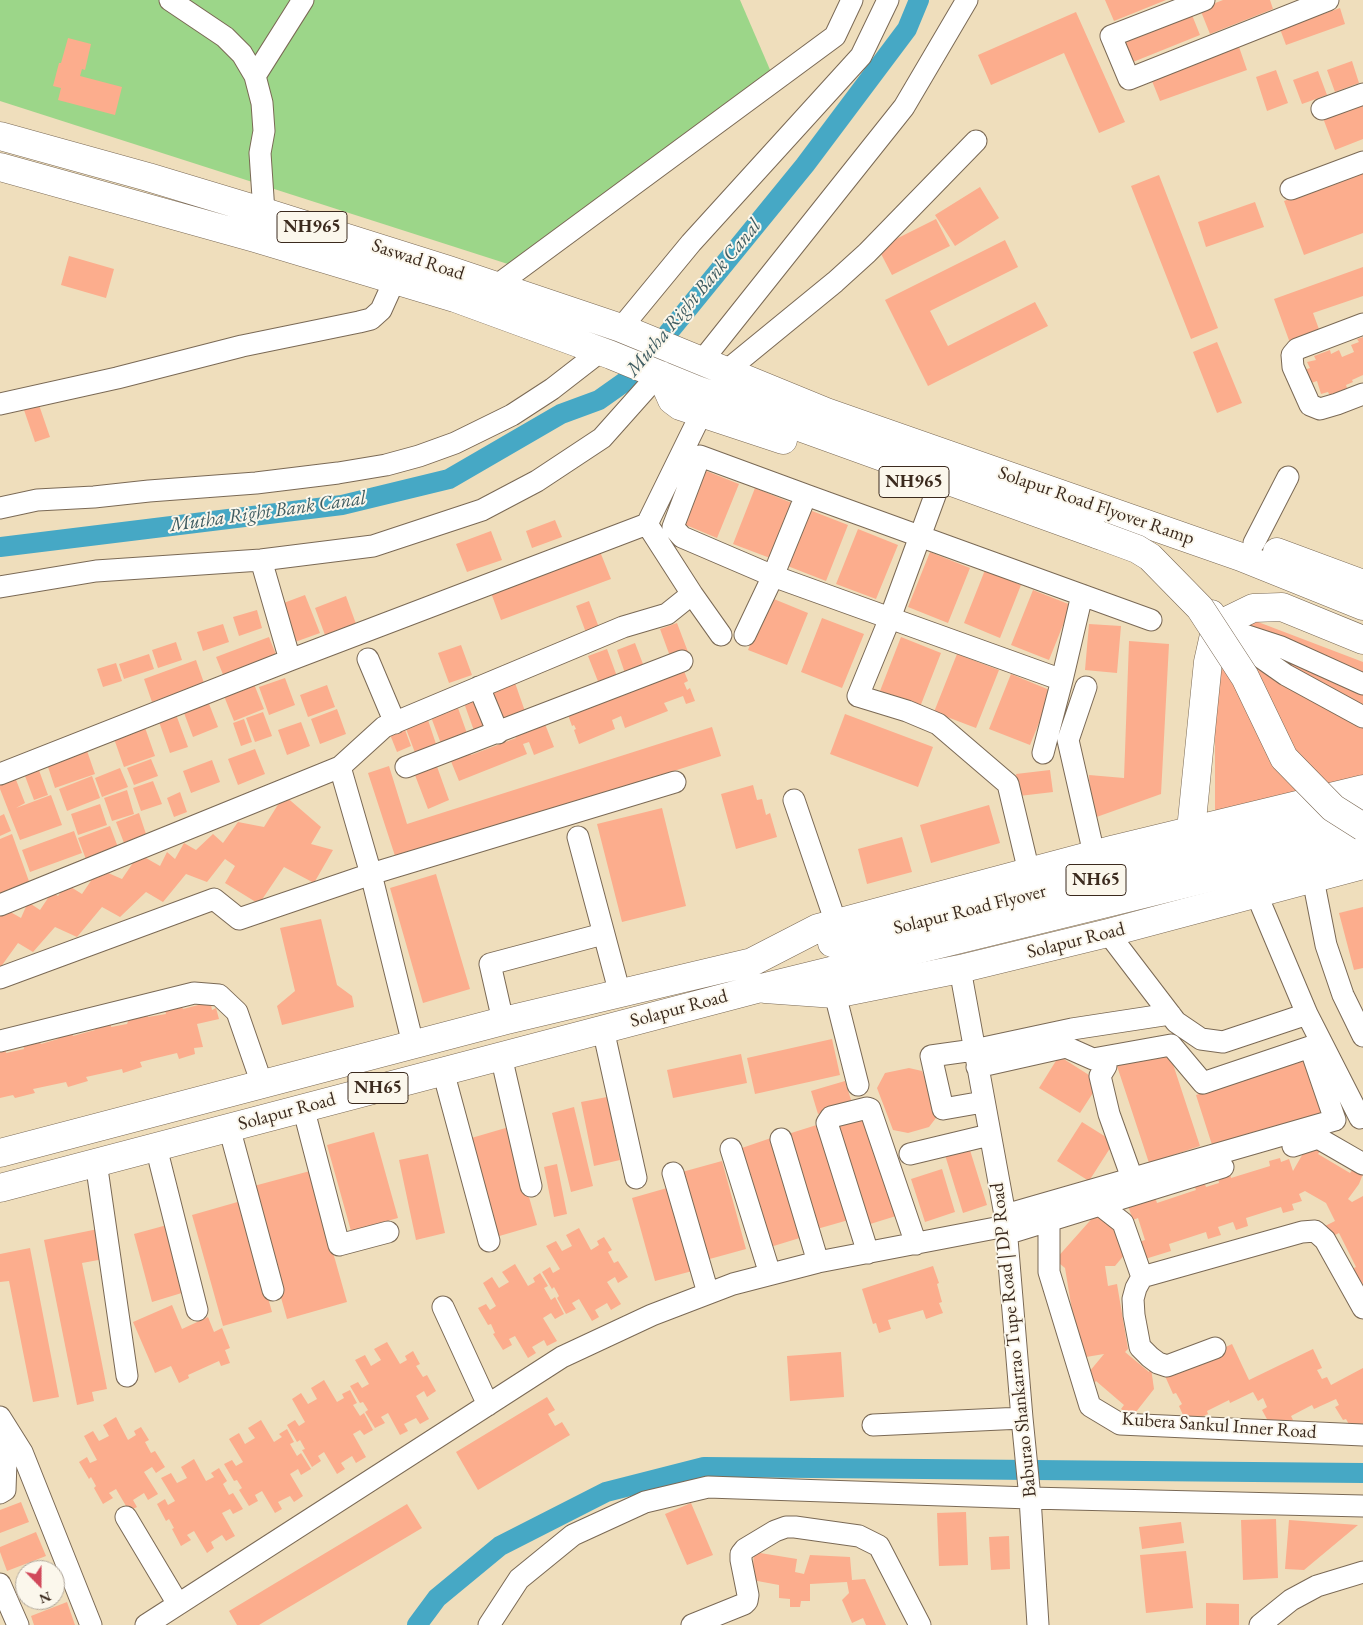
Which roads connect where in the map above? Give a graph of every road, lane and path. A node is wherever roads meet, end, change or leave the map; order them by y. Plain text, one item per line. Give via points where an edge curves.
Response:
1 (170, 0) edge
2 (303, 0) edge
3 (852, 0) edge
4 (888, 0) edge
5 (967, 0) edge
6 (1204, 0) edge
7 (1328, 0) edge
8 (835, 36) junction
9 (861, 56) junction
10 (255, 76) junction
11 (1363, 94) edge
12 (1322, 109) dead end
13 (0, 136) edge
14 (976, 141) dead end
15 (1363, 162) edge
16 (0, 167) edge
17 (1291, 189) dead end
18 (264, 212) junction
19 (255, 238) junction
20 (396, 279) junction
21 (496, 286) junction
22 (1361, 315) edge
23 (624, 330) junction
24 (606, 353) junction
25 (702, 362) junction
26 (659, 374) junction
27 (1363, 394) edge
28 (699, 402) junction
29 (0, 404) edge
30 (826, 412) junction
31 (1288, 477) dead end
32 (937, 490) junction
33 (806, 494) junction
34 (0, 508) edge
35 (647, 524) junction
36 (920, 536) junction
37 (1254, 543) junction
38 (261, 560) junction
39 (773, 576) junction
40 (1363, 584) edge
41 (0, 587) edge
42 (692, 594) junction
43 (1082, 595) junction
44 (1363, 606) edge
45 (890, 618) junction
46 (1151, 620) dead end
47 (1216, 626) junction
48 (721, 635) dead end
49 (745, 635) dead end
50 (1363, 640) edge
51 (368, 659) dead end
52 (290, 660) junction
53 (682, 661) dead end
54 (1062, 680) junction
55 (1363, 684) edge
56 (479, 687) junction
57 (1086, 687) dead end
58 (1363, 718) edge
59 (395, 723) junction
60 (498, 733) junction
61 (1043, 753) dead end
62 (340, 767) junction
63 (406, 767) dead end
64 (0, 774) edge
65 (675, 782) dead end
66 (1363, 789) edge
67 (794, 800) dead end
68 (1363, 815) edge
69 (1363, 827) edge
70 (1191, 830) junction
71 (578, 837) dead end
72 (1363, 840) edge
73 (1094, 854) junction
74 (1363, 865) edge
75 (1029, 872) junction
76 (371, 874) junction
77 (1313, 879) junction
78 (1256, 894) junction
79 (0, 905) edge
80 (1108, 933) junction
81 (603, 934) junction
82 (832, 934) junction
83 (960, 968) junction
84 (0, 978) edge
85 (837, 981) junction
86 (757, 989) joint
87 (620, 994) junction
88 (1170, 1014) junction
89 (1307, 1014) junction
90 (503, 1021) junction
91 (603, 1029) junction
92 (1363, 1036) edge
93 (0, 1041) edge
94 (413, 1044) junction
95 (501, 1056) junction
96 (975, 1058) junction
97 (1106, 1066) dead end
98 (443, 1071) junction
99 (262, 1084) junction
100 (858, 1085) dead end
101 (983, 1102) junction
102 (303, 1107) junction
103 (1360, 1118) dead end
104 (229, 1127) junction
105 (989, 1135) junction
106 (781, 1139) dead end
107 (156, 1147) junction
108 (731, 1149) dead end
109 (0, 1153) edge
110 (910, 1154) dead end
111 (96, 1162) junction
112 (1363, 1164) edge
113 (673, 1173) dead end
114 (636, 1178) dead end
115 (1132, 1178) junction
116 (531, 1186) dead end
117 (0, 1188) edge
118 (1100, 1205) junction
119 (1049, 1221) junction
120 (1006, 1225) junction
121 (388, 1232) dead end
122 (489, 1241) dead end
123 (916, 1244) junction
124 (868, 1253) junction
125 (818, 1262) junction
126 (770, 1274) junction
127 (1142, 1277) junction
128 (273, 1290) dead end
129 (708, 1293) junction
130 (443, 1307) dead end
131 (1363, 1308) edge
132 (197, 1310) dead end
133 (1215, 1348) dead end
134 (127, 1376) dead end
135 (488, 1405) junction
136 (0, 1417) edge
137 (1022, 1418) junction
138 (873, 1425) dead end
139 (1363, 1435) edge
140 (0, 1439) edge
141 (1029, 1491) junction
142 (0, 1492) edge
143 (1363, 1506) edge
144 (126, 1517) dead end
145 (1363, 1572) edge
146 (0, 1584) edge
147 (178, 1604) junction
148 (18, 1625) edge
149 (91, 1625) edge
150 (146, 1625) edge
151 (489, 1625) edge
152 (692, 1625) edge
153 (920, 1625) edge
154 (1038, 1625) edge
155 (1260, 1625) edge

1 - 10 street via 225,37 242,54
2 - 10 street
3 - 8 street
4 - 9 street
5 - 25 street via 904,108
6 - 7 street via 1111,36 1129,79
8 - 9 street
8 - 21 street
9 - 23 street via 690,243
10 - 18 street via 262,103 264,132 260,153
11 - 12 street
13 - 18 main road, Saswad Road / NH965
14 - 25 street via 842,276
15 - 17 street
16 - 19 main road, Saswad Road / NH965
18 - 19 street
18 - 21 main road, Saswad Road / NH965
19 - 20 main road, Saswad Road / NH965
20 - 24 main road, Saswad Road / NH965
20 - 29 street via 381,310 371,319
21 - 23 main road, Saswad Road / NH965
22 - 27 street via 1297,349 1292,355 1293,367 1310,405 1320,409
23 - 25 main road, Saswad Road / NH965
24 - 26 main road, Saswad Road / NH965
24 - 34 street via 512,415 455,444 419,456 338,473 256,484 37,500
25 - 30 main road, Saswad Road / NH965
26 - 28 main road, NH965 via 672,400 680,406
26 - 38 street via 602,438 537,481 482,510 373,546
28 - 32 main road, NH965
28 - 35 street
28 - 69 main road, NH965, bridge via 1130,546 1150,557 1200,608 1245,677 1284,758 1333,808
30 - 37 main road, NH965 via 916,426
30 - 44 main road, Solapur Road Flyover Ramp / NH965 via 1241,557
31 - 37 street
32 - 36 street
32 - 47 main road, NH965 via 1068,539 1156,567 1180,579 1206,603
33 - 36 street
33 - 39 street
33 - 39 street via 700,456 673,528 682,537
35 - 42 street
35 - 52 street
36 - 43 street
36 - 45 street
37 - 40 main road, NH965
38 - 41 street via 96,571
38 - 52 street
39 - 45 street
39 - 49 street
42 - 48 street
42 - 56 street via 667,614 623,626
43 - 46 street
43 - 54 street
45 - 54 street
45 - 75 street via 858,696 938,724 1008,784
47 - 50 main road via 1253,608 1282,606
47 - 55 street via 1281,647
47 - 58 street via 1286,676
47 - 70 main road via 1208,662
51 - 59 street
52 - 64 street
53 - 60 street
54 - 61 street
56 - 59 street
56 - 60 street
57 - 73 street via 1068,740
59 - 62 street via 384,727
60 - 63 street
62 - 76 street
62 - 79 street
65 - 76 street
66 - 70 main road, Solapur Road
67 - 82 street
68 - 82 main road, Solapur Road Flyover / NH65
70 - 73 main road, Solapur Road
71 - 81 street
72 - 85 main road, Solapur Road Flyover / NH65
73 - 75 main road, Solapur Road
74 - 77 main road, Solapur Road
75 - 82 main road, Solapur Road
76 - 84 street via 239,920 214,899
76 - 94 street
77 - 78 main road, Solapur Road
77 - 92 street via 1326,945 1343,995
78 - 80 main road, Solapur Road
78 - 89 street
80 - 83 main road, Solapur Road
80 - 88 street
81 - 87 street
81 - 90 street via 490,964
82 - 87 main road, Solapur Road / NH65 via 818,928 752,962
83 - 85 main road, Solapur Road
83 - 96 street, Baburao Shankarrao Tupe Road | DP Road
85 - 86 main road, Solapur Road Flyover / NH65
85 - 100 street
86 - 91 main road, Solapur Road / NH65
87 - 90 main road, Solapur Road / NH65
88 - 89 street via 1201,1039 1223,1042
88 - 96 street via 1072,1028
89 - 103 street
90 - 94 main road, Solapur Road / NH65
91 - 95 main road, Solapur Road / NH65
91 - 114 street
93 - 99 street via 194,993 219,995 237,1012
94 - 99 main road, Solapur Road / NH65
95 - 98 main road, Solapur Road / NH65
95 - 116 street
96 - 101 street, Baburao Shankarrao Tupe Road | DP Road
96 - 101 street via 931,1056 943,1109
96 - 115 street via 1066,1048 1093,1059 1170,1045 1203,1083 1310,1047 1335,1120
97 - 115 street via 1100,1076 1109,1114
98 - 102 main road, Solapur Road / NH65
98 - 122 street
99 - 109 main road, Solapur Road / NH65
101 - 105 street, Baburao Shankarrao Tupe Road | DP Road
102 - 104 main road, Solapur Road / NH65
102 - 121 street via 339,1245
104 - 107 main road, Solapur Road / NH65
104 - 128 street
105 - 110 street
105 - 120 street, Baburao Shankarrao Tupe Road | DP Road
106 - 125 street
107 - 111 main road, Solapur Road / NH65
107 - 132 street
108 - 126 street
111 - 117 main road, Solapur Road / NH65
111 - 134 street
112 - 118 street via 1318,1138
113 - 129 street
115 - 120 street
118 - 119 street
118 - 127 street via 1124,1223
119 - 120 street
119 - 139 street, Kubera Sankul Inner Road via 1049,1272 1090,1406 1120,1424
120 - 123 street
120 - 137 street, Baburao Shankarrao Tupe Road | DP Road
123 - 124 street
123 - 124 street via 867,1108 831,1117 827,1123
124 - 125 street
125 - 126 street
126 - 129 street
127 - 131 street via 1302,1232 1315,1232 1324,1240
127 - 133 street via 1133,1299 1134,1315 1140,1347 1150,1357 1168,1366
129 - 135 street via 562,1357
130 - 135 street
135 - 147 street
136 - 149 street via 22,1452
137 - 138 street
137 - 141 street, Baburao Shankarrao Tupe Road | DP Road
140 - 142 street via 6,1462 5,1490
141 - 143 street
141 - 151 street via 708,1487 645,1502 573,1535 519,1579
141 - 154 street, Baburao Shankarrao Tupe Road | DP Road
144 - 147 street
145 - 155 street via 1317,1586 1291,1600
146 - 148 street
147 - 150 street
152 - 153 street via 744,1604 748,1595 741,1554 775,1531 795,1527 859,1536 879,1546

